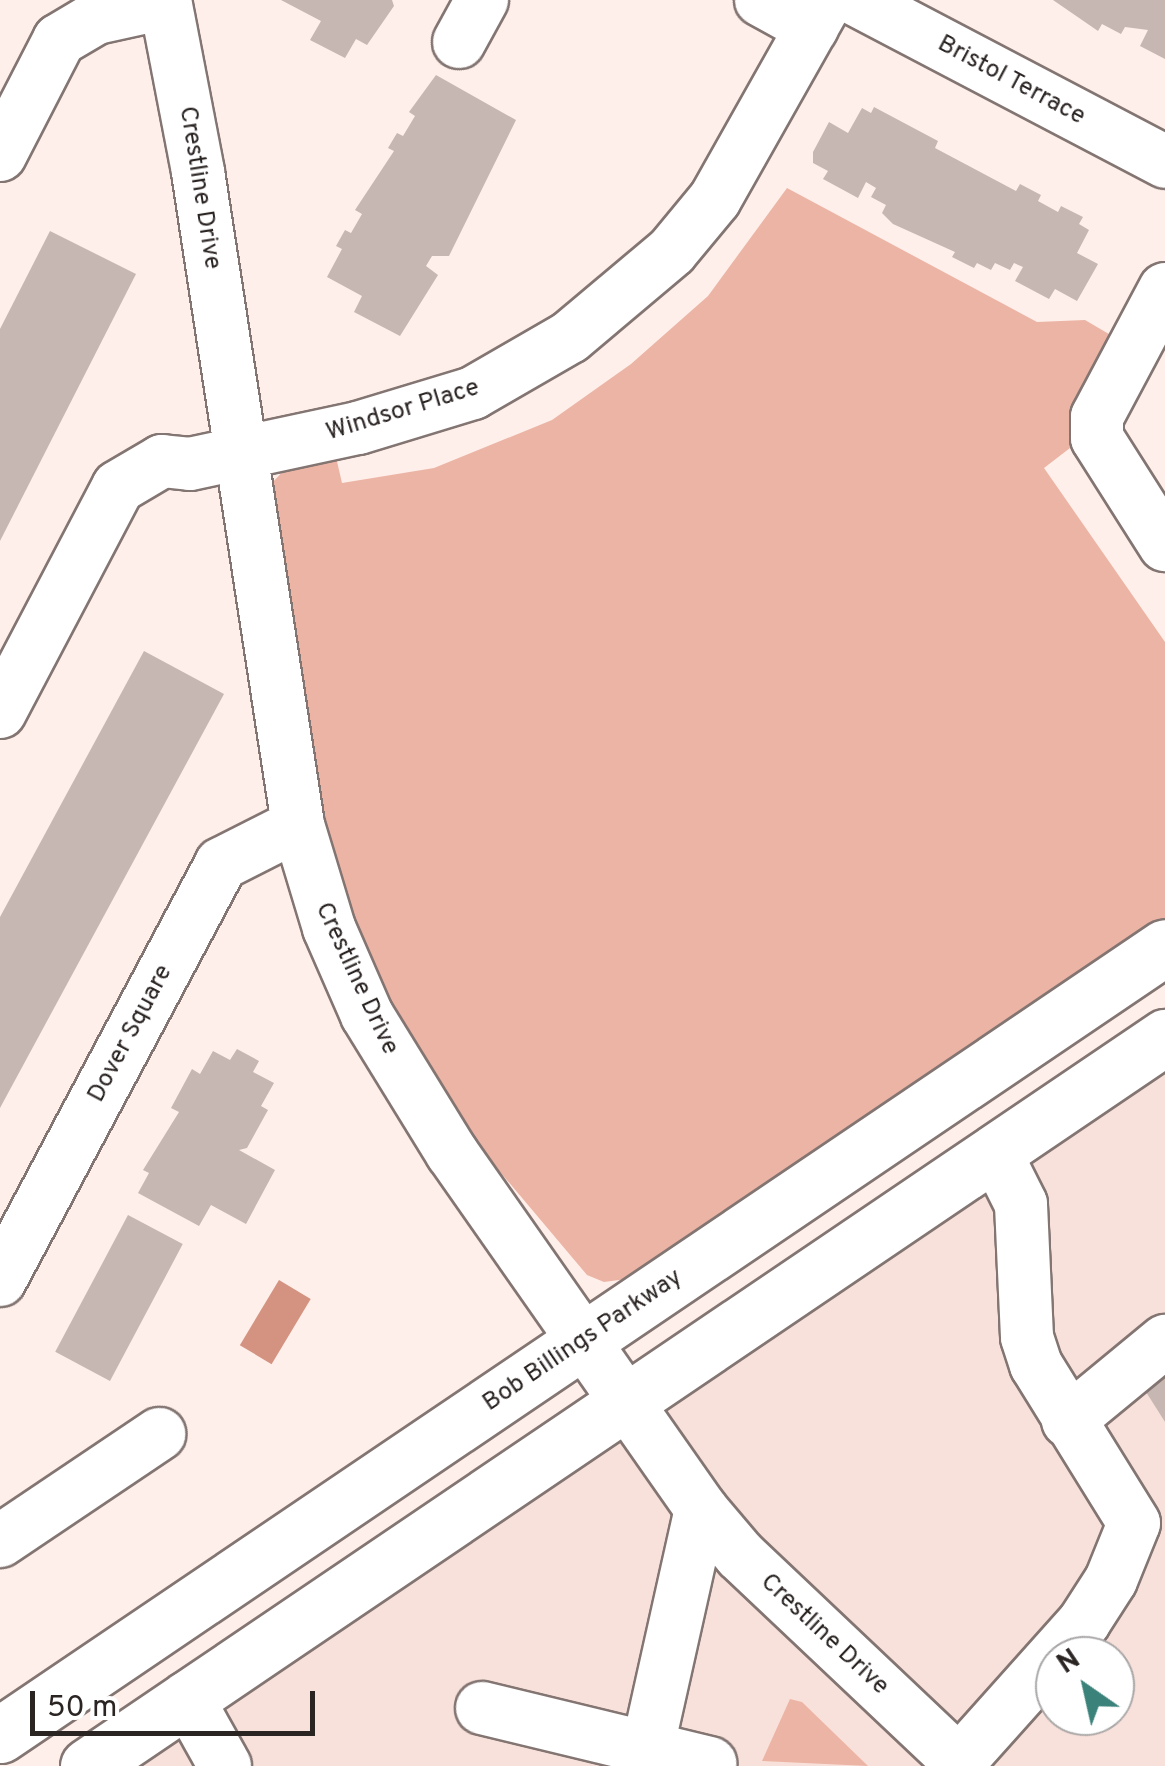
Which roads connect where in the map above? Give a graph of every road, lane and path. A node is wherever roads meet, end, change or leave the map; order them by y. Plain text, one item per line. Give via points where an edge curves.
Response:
1 (761, 0) edge
2 (857, 0) edge
3 (165, 1) edge
4 (819, 14) edge
5 (3, 144) edge
6 (1165, 162) edge
7 (1165, 290) edge
8 (238, 453) junction
9 (1165, 546) edge
10 (0, 712) edge
11 (298, 825) junction
12 (1165, 947) edge
13 (1165, 1037) edge
14 (995, 1152) junction
15 (0, 1280) edge
16 (1165, 1341) edge
17 (582, 1342) junction
18 (624, 1404) junction
19 (1068, 1421) junction
20 (159, 1434) dead end
21 (701, 1509) junction
22 (1150, 1510) edge
23 (0, 1542) edge
24 (187, 1698) junction
25 (482, 1708) dead end
26 (0, 1735) edge
27 (648, 1746) junction
28 (710, 1763) dead end
29 (961, 1764) edge
30 (88, 1766) edge
31 (225, 1766) edge

1 - 4 street
2 - 6 street, Bristol Terrace
3 - 5 street via 96,18 59,40
3 - 8 street, Crestline Drive via 198,172
4 - 8 street, Windsor Place via 715,199 672,251 570,337 474,393
7 - 9 street via 1097,428 1107,462
8 - 10 street, Windsor Place via 190,464 162,461 118,487
8 - 11 street, Crestline Drive
11 - 15 street, Dover Square via 221,864
11 - 17 street, Crestline Drive via 329,928 368,1015
12 - 17 main road, Bob Billings Parkway
13 - 14 main road
14 - 18 main road
14 - 19 street via 1021,1204 1028,1337
16 - 19 street
17 - 18 street, Crestline Drive
17 - 26 main road, Bob Billings Parkway
18 - 21 street, Crestline Drive
18 - 24 main road
19 - 22 street
20 - 23 street
21 - 27 street
21 - 29 street, Crestline Drive via 740,1555
22 - 29 street via 1084,1622
24 - 30 main road
24 - 31 street
25 - 27 street
27 - 28 street

